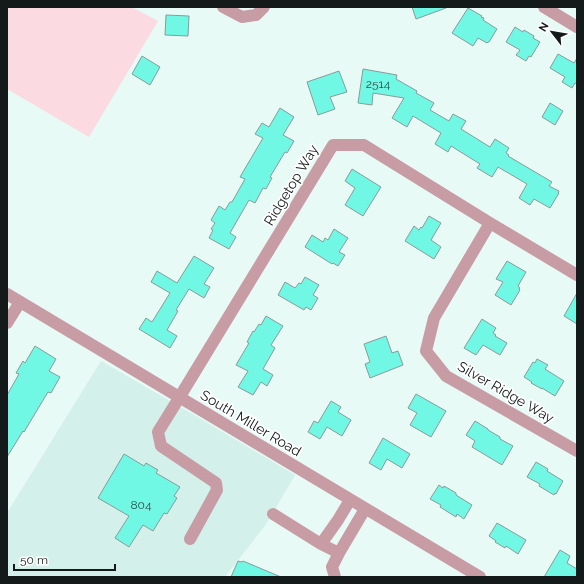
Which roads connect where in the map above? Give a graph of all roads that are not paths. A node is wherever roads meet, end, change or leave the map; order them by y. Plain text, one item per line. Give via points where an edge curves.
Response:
1 (223, 7) edge
2 (264, 7) edge
3 (544, 7) edge
4 (577, 27) edge
5 (490, 223) junction
6 (577, 275) edge
7 (7, 294) edge
8 (20, 302) junction
9 (7, 323) edge
10 (180, 398) junction
11 (577, 451) edge
12 (350, 500) junction
13 (365, 509) junction
14 (273, 514) dead end
15 (190, 539) dead end
16 (321, 544) junction
17 (339, 553) junction
18 (335, 577) edge
19 (480, 577) edge

1 - 2 street via 242,18 256,15
3 - 4 street
5 - 6 street, Ridgetop Way
5 - 10 street, Ridgetop Way via 364,145 333,145
5 - 11 street, Silver Ridge Way via 434,318 426,351 446,376
7 - 8 street, South Miller Road
8 - 9 street
8 - 10 street, South Miller Road
10 - 12 street, South Miller Road
10 - 15 street via 158,432 161,446 216,483 217,490
12 - 13 street, South Miller Road
12 - 16 street
13 - 17 street
13 - 19 street, South Miller Road
14 - 16 street
16 - 17 street
17 - 18 street via 332,567

